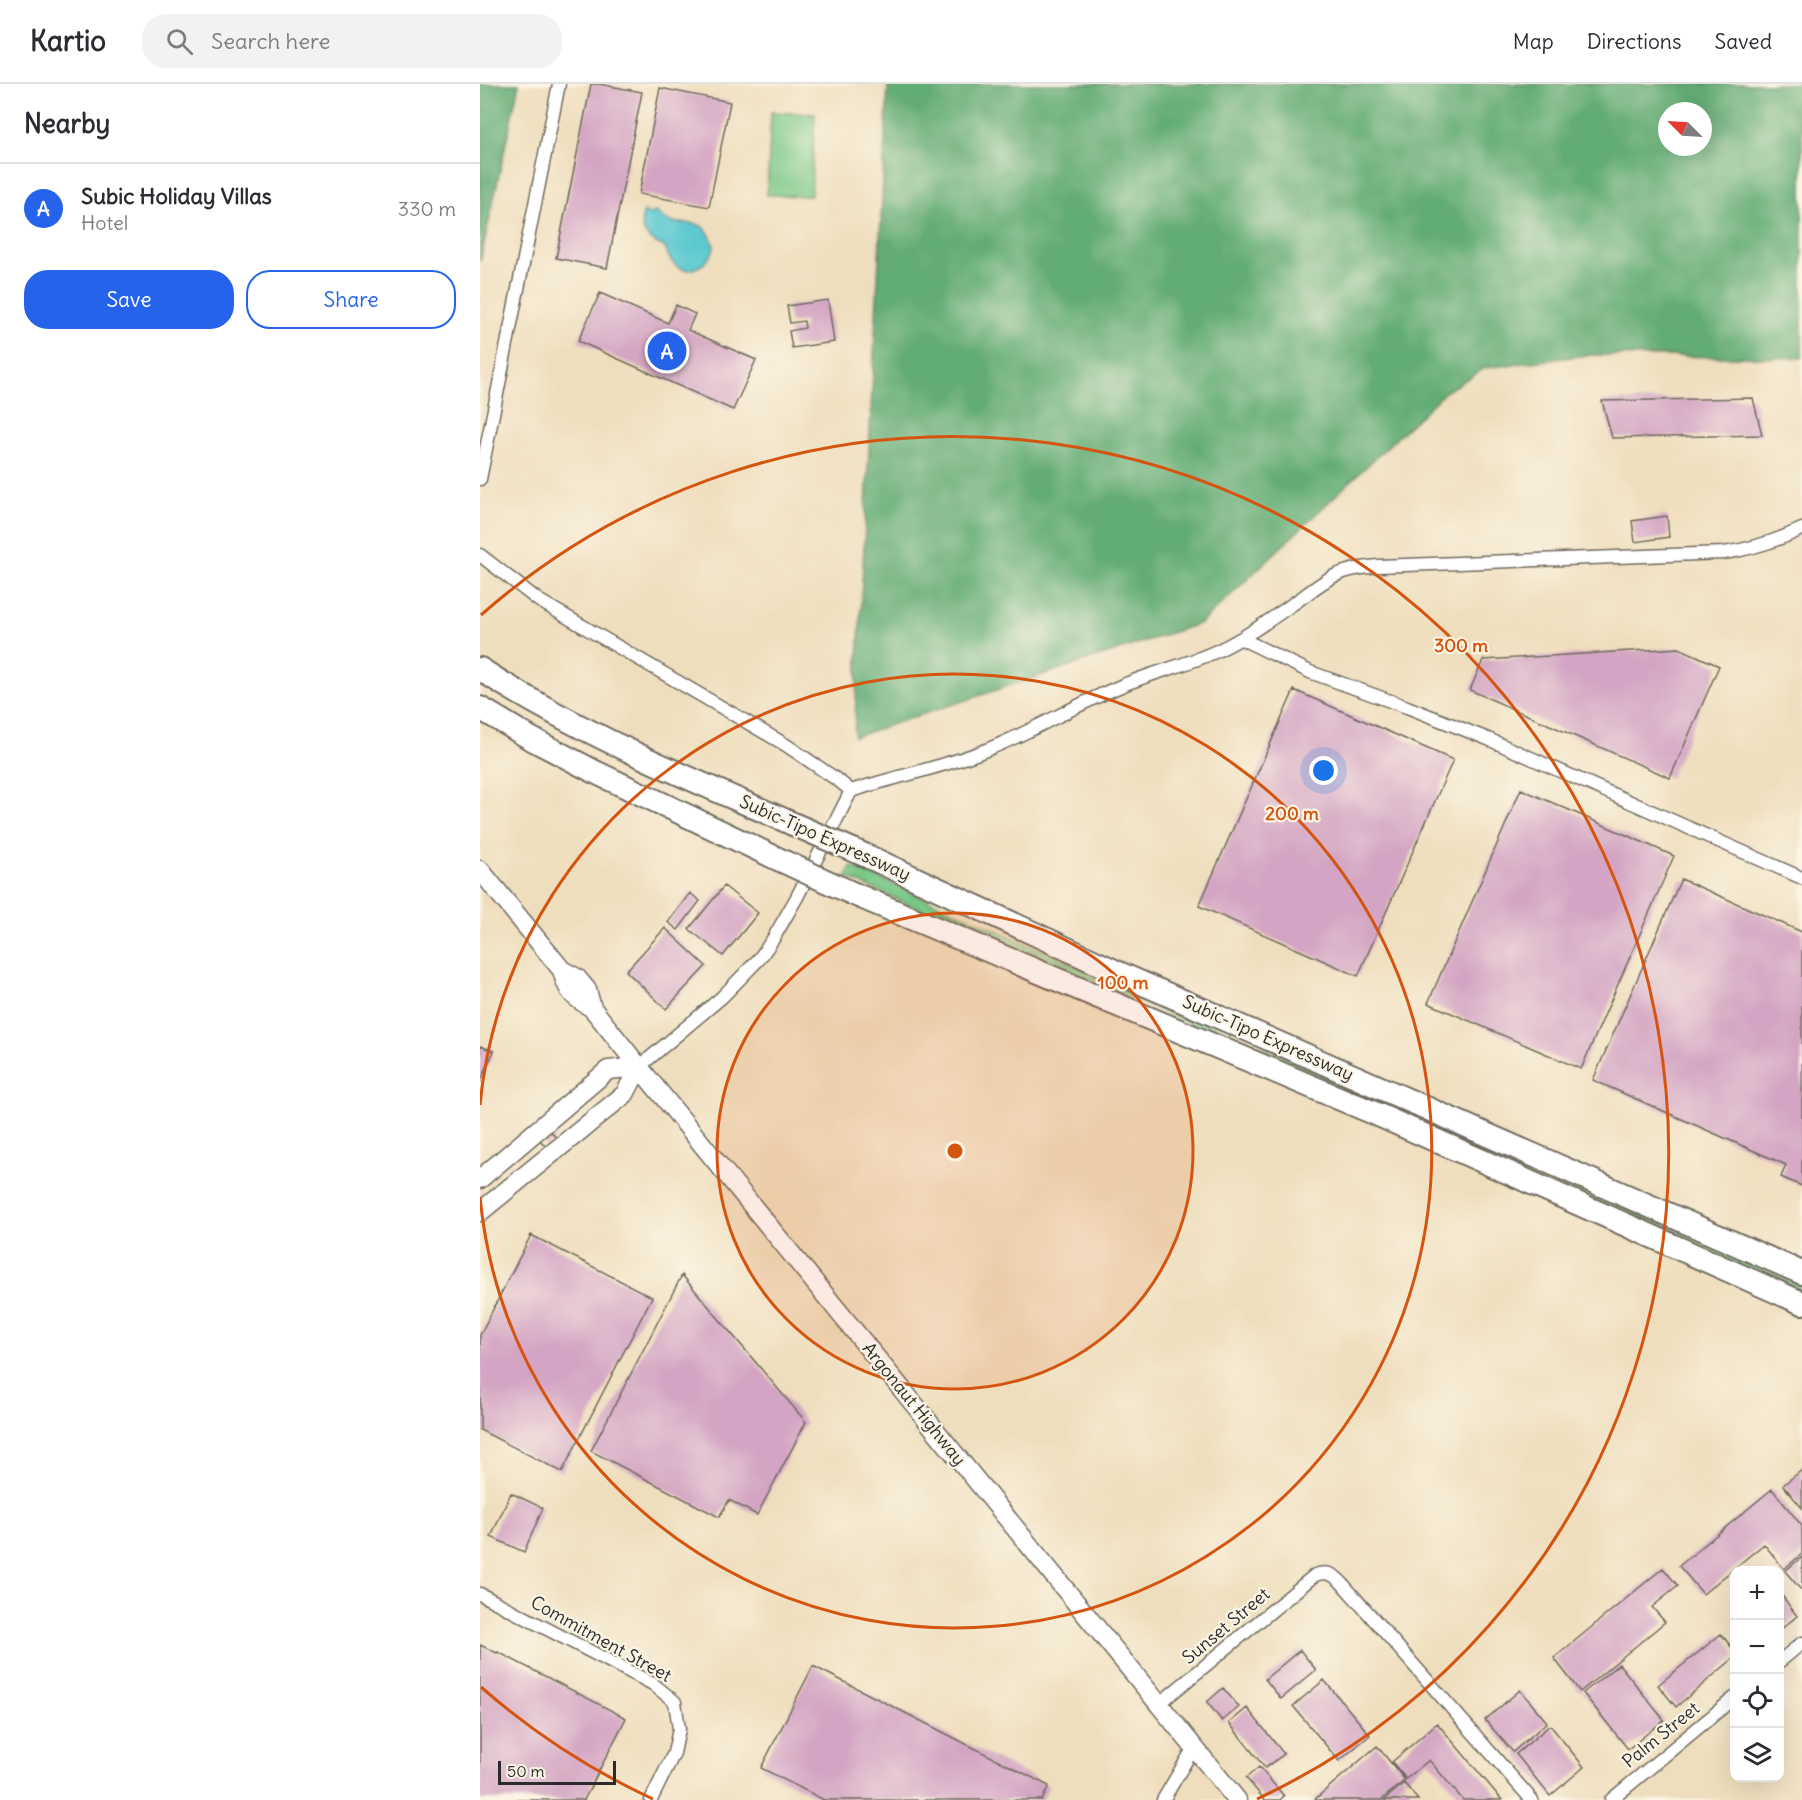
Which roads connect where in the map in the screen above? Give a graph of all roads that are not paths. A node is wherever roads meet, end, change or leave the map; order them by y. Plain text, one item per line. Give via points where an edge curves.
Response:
1 (559, 84) edge
2 (480, 479) edge
3 (1802, 529) edge
4 (480, 555) edge
5 (1242, 639) junction
6 (480, 669) edge
7 (480, 708) edge
8 (851, 791) junction
9 (480, 870) edge
10 (1802, 878) edge
11 (639, 1066) junction
12 (480, 1179) edge
13 (480, 1212) edge
14 (1802, 1273) edge
15 (1802, 1303) edge
16 (480, 1594) edge
17 (1802, 1643) edge
18 (1784, 1657) edge
19 (1730, 1701) edge
20 (1159, 1704) junction
21 (1193, 1749) junction
22 (651, 1800) edge
23 (1163, 1800) edge
24 (1237, 1800) edge
25 (1532, 1800) edge
26 (1611, 1800) edge

1 - 2 street
3 - 5 street via 1775,542 1724,553 1355,569 1334,576
4 - 8 street via 538,600 786,746
5 - 8 street via 1192,662 1123,685 982,752
5 - 10 street via 1310,672 1496,742
6 - 14 highway, Subic-Tipo Expressway, bridge via 572,723 686,777 1121,974
7 - 15 highway, Subic-Tipo Expressway, bridge via 595,772 854,894 1374,1113
8 - 11 street via 797,897 759,959 722,997
9 - 11 street, Argonaut Highway via 562,970 566,987 576,999 592,1008
11 - 12 street via 608,1070
11 - 13 street via 625,1094
11 - 20 street, Argonaut Highway
16 - 22 street, Commitment Street via 653,1684 675,1702 679,1729 674,1753
17 - 18 street
19 - 26 street, Palm Street
20 - 21 street, Argonaut Highway
20 - 25 street, Sunset Street via 1315,1575 1328,1573 1341,1582
21 - 23 street
21 - 24 street, Argonaut Highway

